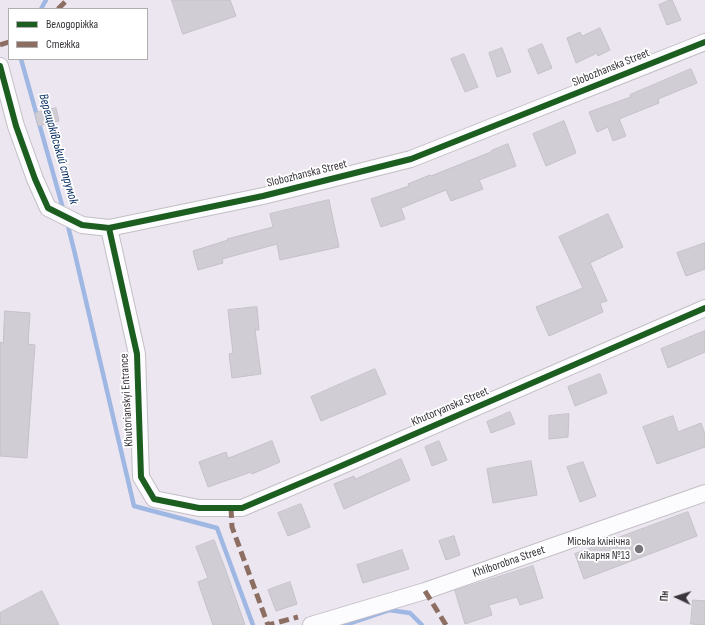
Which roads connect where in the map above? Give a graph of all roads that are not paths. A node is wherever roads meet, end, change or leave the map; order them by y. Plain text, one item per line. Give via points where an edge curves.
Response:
1 (705, 42) edge
2 (0, 66) edge
3 (109, 228) junction
4 (705, 308) edge
5 (705, 493) edge
6 (200, 508) joint
7 (311, 625) edge

1 - 3 street, Slobozhanska Street via 411,158 263,196
2 - 3 street, Slobozhanska Street via 16,126 48,208 82,225
3 - 6 street, Khutorianskyi Entrance via 137,354 141,477 154,499
4 - 6 street, Khutoryanska Street via 242,508
5 - 7 street, Khliborobna Street via 425,591

